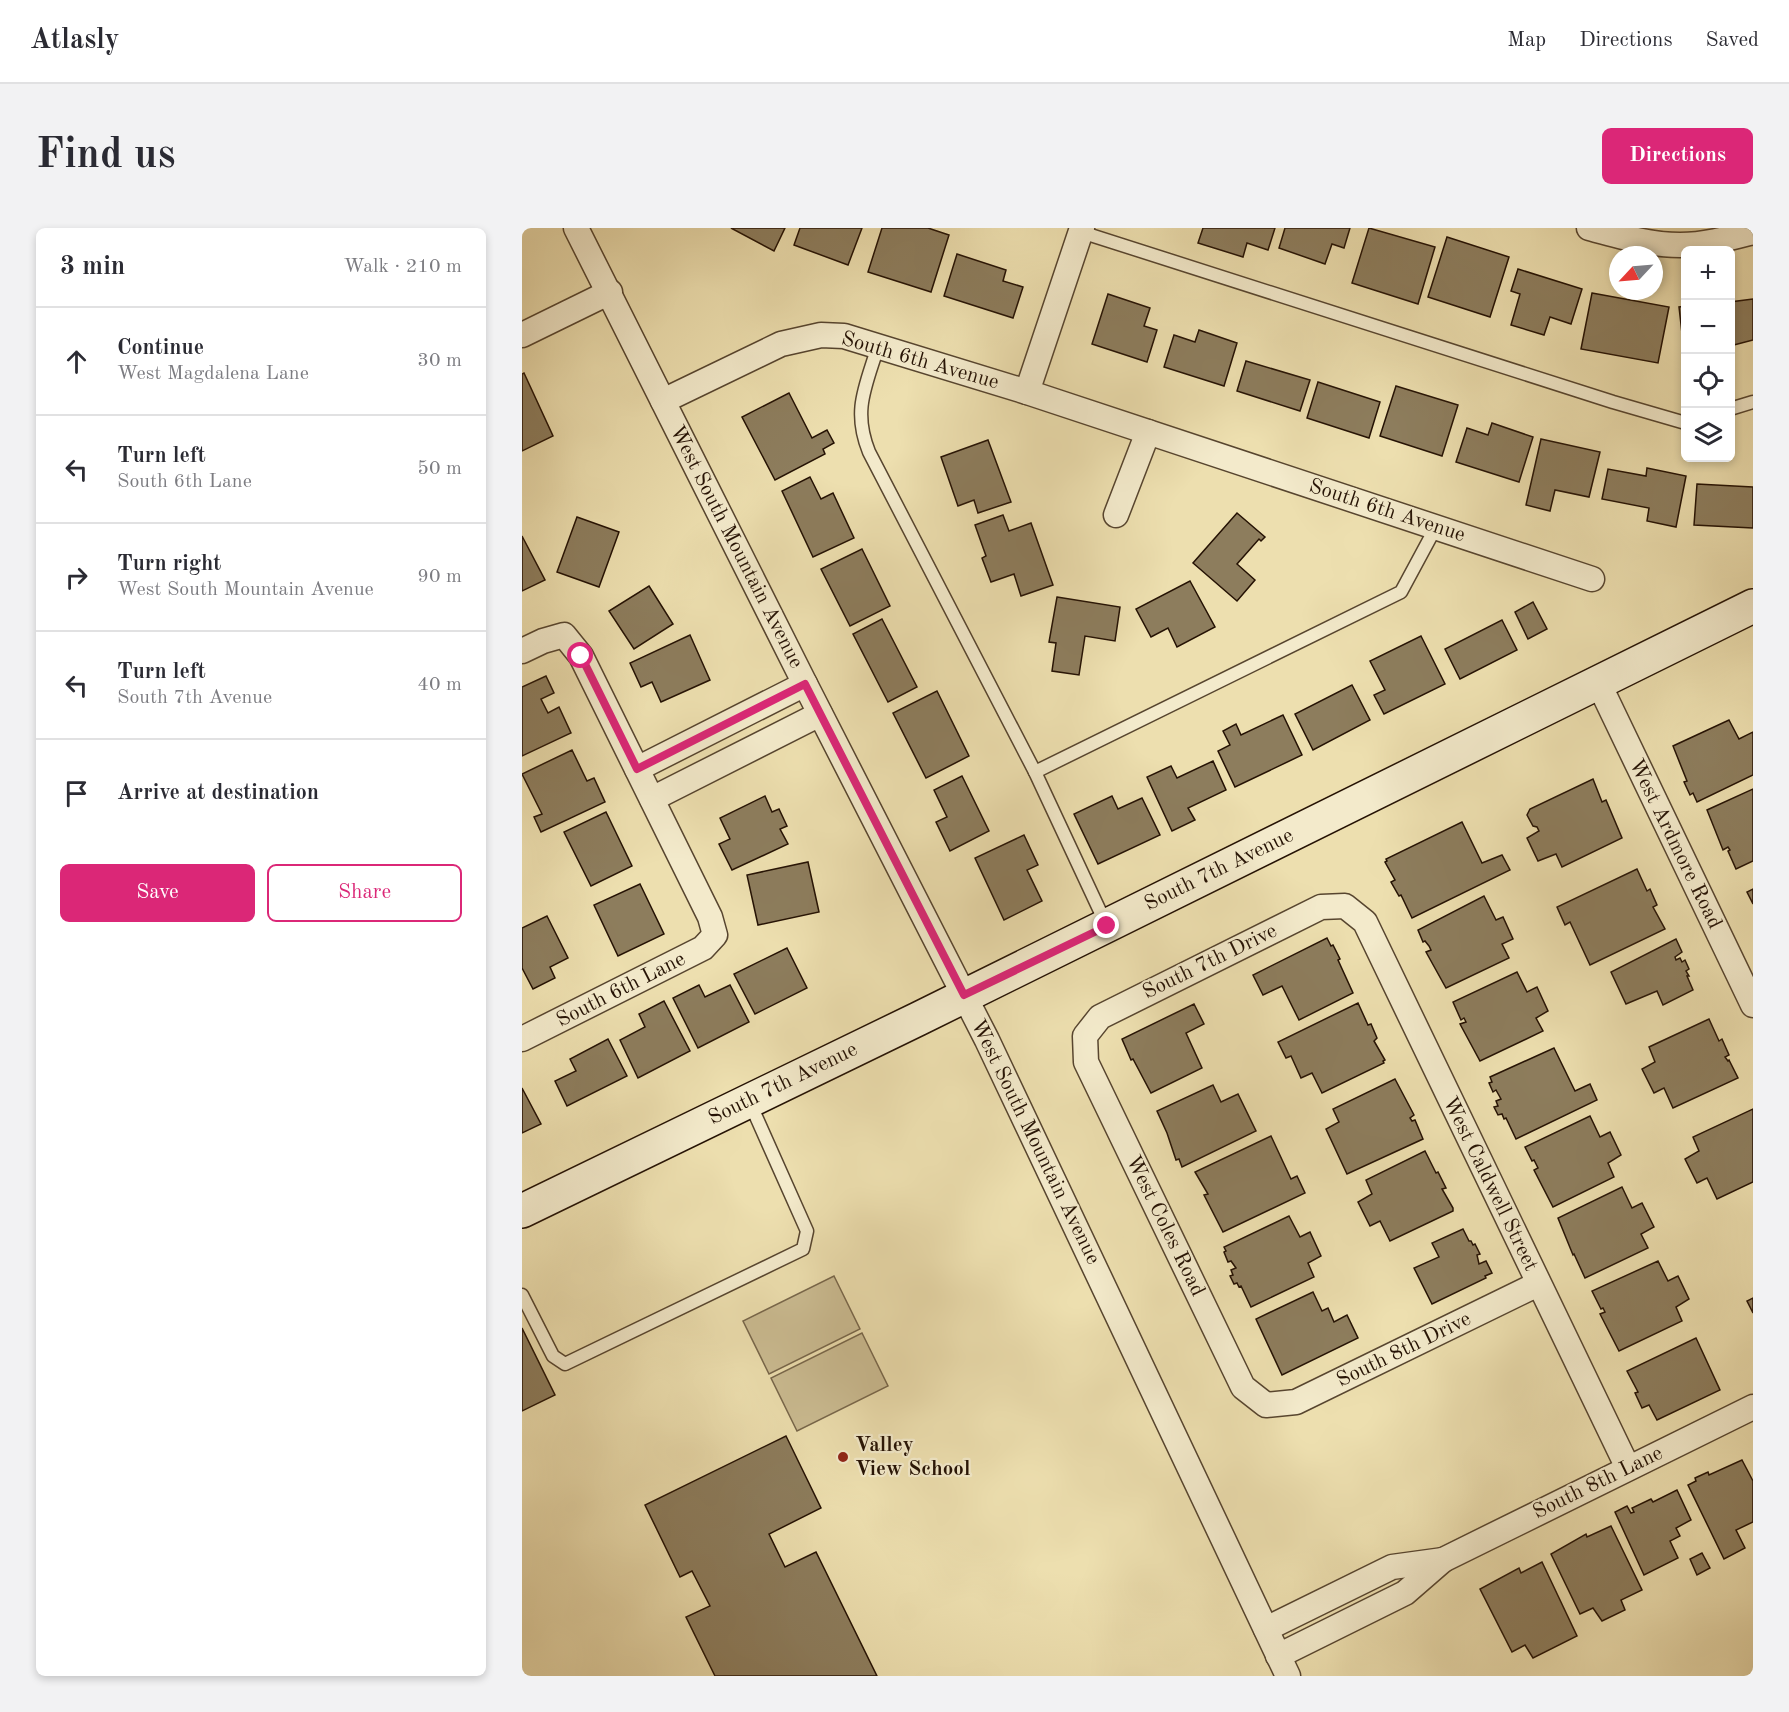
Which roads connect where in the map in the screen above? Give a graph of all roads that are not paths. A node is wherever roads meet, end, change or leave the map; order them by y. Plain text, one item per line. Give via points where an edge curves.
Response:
1 (576, 228) edge
2 (1590, 228) edge
3 (1078, 229) edge
4 (1753, 232) edge
5 (610, 292) junction
6 (522, 335) edge
7 (878, 346) junction
8 (1027, 392) junction
9 (663, 401) junction
10 (1753, 402) edge
11 (1734, 408) edge
12 (1681, 422) edge
13 (1148, 432) junction
14 (1116, 514) dead end
15 (1436, 527) junction
16 (1592, 579) dead end
17 (1753, 606) edge
18 (522, 651) edge
19 (1598, 682) junction
20 (805, 684) junction
21 (820, 714) junction
22 (703, 736) junction
23 (719, 766) junction
24 (637, 769) junction
25 (1035, 772) junction
26 (652, 799) junction
27 (1345, 906) joint
28 (1107, 926) junction
29 (964, 995) junction
30 (1753, 1005) edge
31 (1085, 1036) joint
32 (522, 1039) edge
33 (749, 1101) junction
34 (522, 1211) edge
35 (1538, 1284) junction
36 (522, 1294) edge
37 (1266, 1405) joint
38 (1753, 1407) edge
39 (1628, 1468) junction
40 (1443, 1560) junction
41 (1368, 1579) junction
42 (1381, 1605) junction
43 (1266, 1629) junction
44 (1283, 1666) edge

1 - 5 street, West South Mountain Avenue
2 - 4 street via 1630,239 1680,245
3 - 8 street
3 - 12 lane
5 - 6 street
5 - 9 street, West South Mountain Avenue
7 - 8 street, South 6th Avenue
7 - 9 street, South 6th Avenue via 830,335 781,344
7 - 25 lane via 862,400 863,436
8 - 13 street, South 6th Avenue
9 - 20 street, West South Mountain Avenue
10 - 11 lane
13 - 14 street
13 - 15 street, South 6th Avenue
15 - 16 street, South 6th Avenue
15 - 25 lane via 1401,592
17 - 19 street, South 7th Avenue
18 - 24 street via 564,635 581,656
19 - 28 street, South 7th Avenue
19 - 30 street, West Ardmore Road
20 - 21 street, West South Mountain Avenue
20 - 22 street
21 - 23 street
21 - 29 street, West South Mountain Avenue
22 - 23 street
22 - 24 street
23 - 26 street
24 - 26 street
25 - 28 lane
26 - 32 street, South 6th Lane via 710,917 715,935 703,948
27 - 31 street, South 7th Drive via 1321,907 1100,1017
27 - 35 street, West Caldwell Street via 1365,922
28 - 29 street, South 7th Avenue
29 - 33 street, South 7th Avenue
29 - 43 street, West South Mountain Avenue
31 - 37 street, West Coles Road via 1086,1062 1243,1387
33 - 34 street, South 7th Avenue
33 - 36 lane via 807,1231 803,1249 565,1364 553,1356
35 - 37 street, South 8th Drive via 1296,1402
35 - 39 street, West Caldwell Street
38 - 39 street, South 8th Lane
39 - 40 street, South 8th Lane
40 - 41 street, South 8th Lane via 1392,1567
40 - 42 street, South 8th Lane via 1405,1593
41 - 42 street
41 - 43 street, South 8th Lane
42 - 44 street, South 8th Lane
43 - 44 street, West South Mountain Avenue

